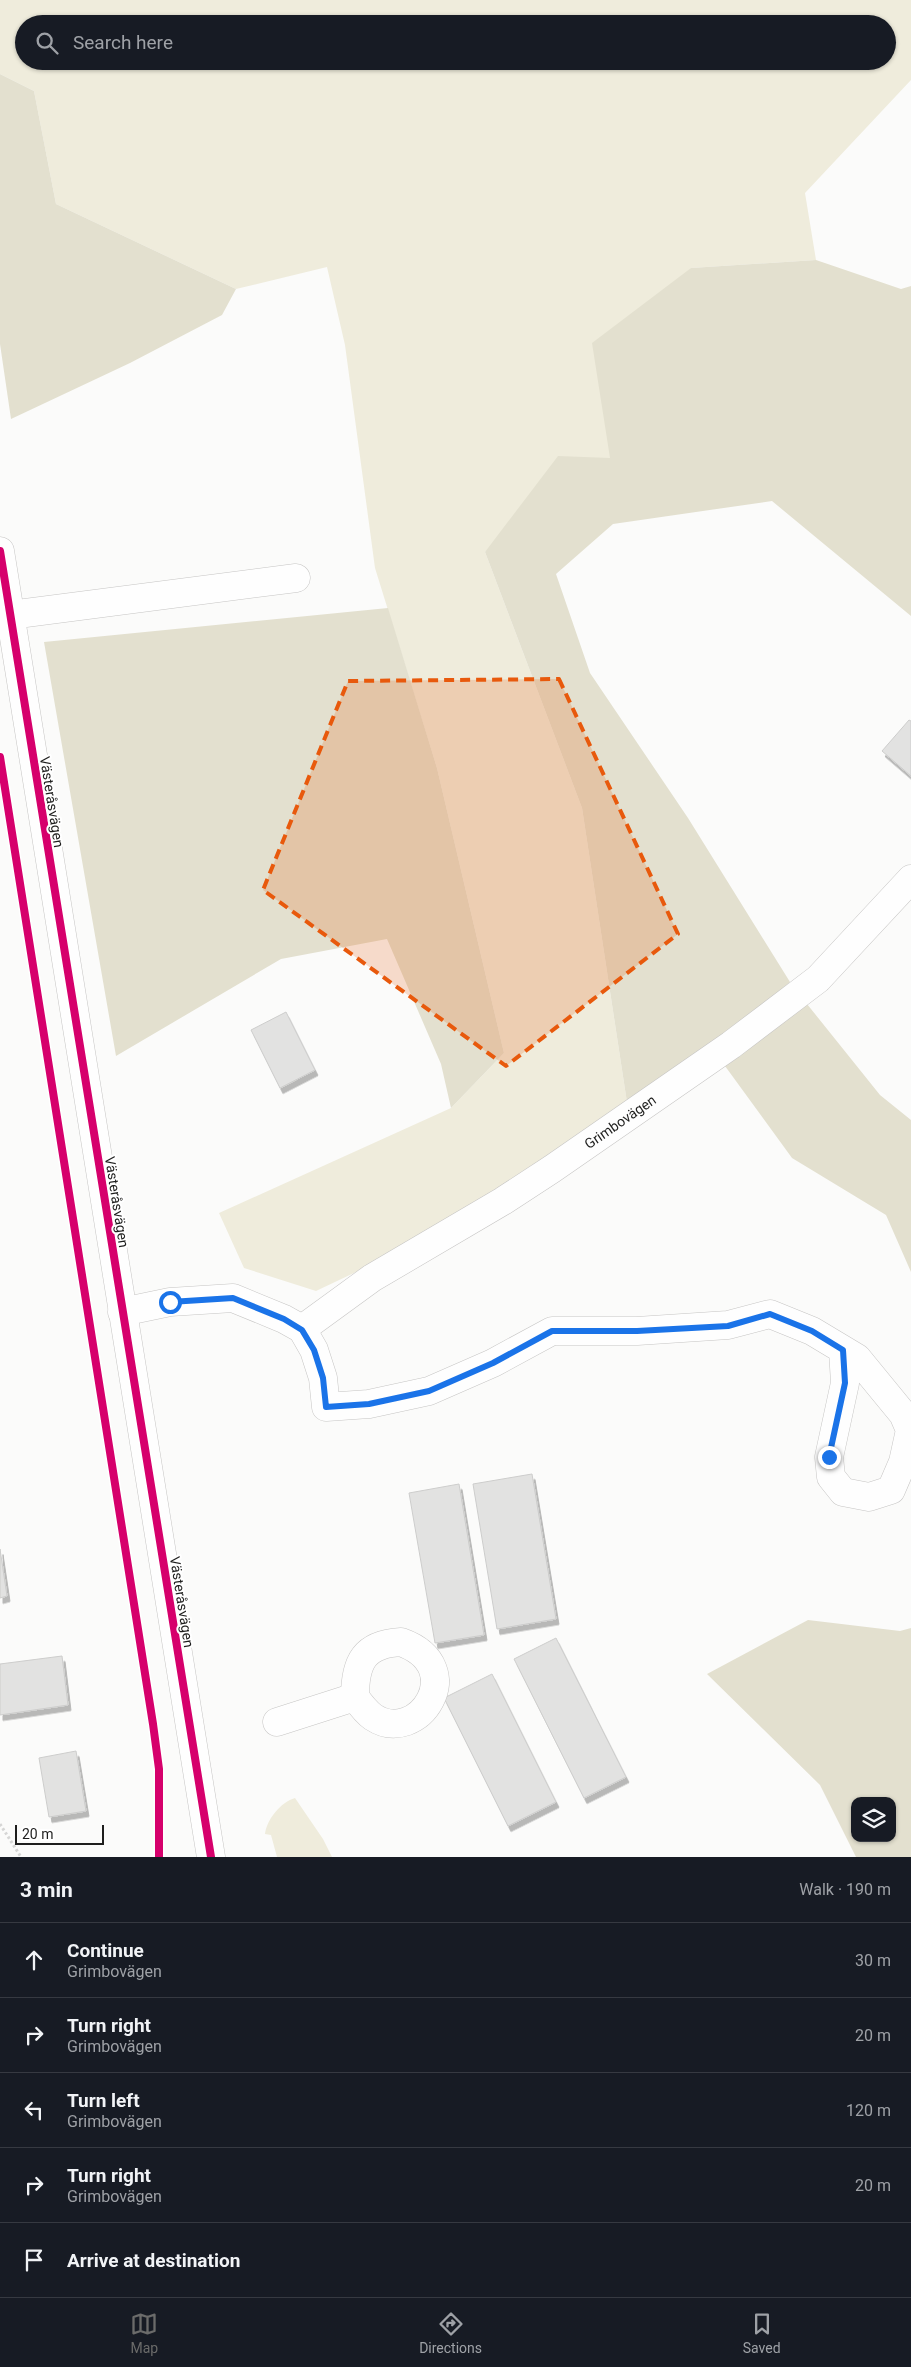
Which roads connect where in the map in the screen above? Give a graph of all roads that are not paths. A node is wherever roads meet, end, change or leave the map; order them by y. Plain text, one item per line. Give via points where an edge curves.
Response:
1 (0, 551) edge
2 (296, 578) dead end
3 (10, 616) junction
4 (911, 879) edge
5 (122, 1312) junction
6 (302, 1330) junction
7 (843, 1350) junction
8 (355, 1697) dead end
9 (277, 1722) dead end
10 (211, 1857) edge

1 - 3 street, Västeråsvägen
2 - 3 street
3 - 5 street, Västeråsvägen
4 - 6 street, Grimbovägen via 818,979 731,1045 503,1201 372,1278
5 - 6 street via 170,1302 233,1298
5 - 10 street, Västeråsvägen
6 - 7 street via 314,1350 323,1378 326,1407 369,1404 429,1391 493,1363 552,1331 728,1326 770,1314 812,1331
7 - 7 street via 857,1358 879,1383 903,1414 910,1430 903,1462 891,1490 868,1497 843,1492 831,1477 829,1457 845,1383
8 - 9 street

